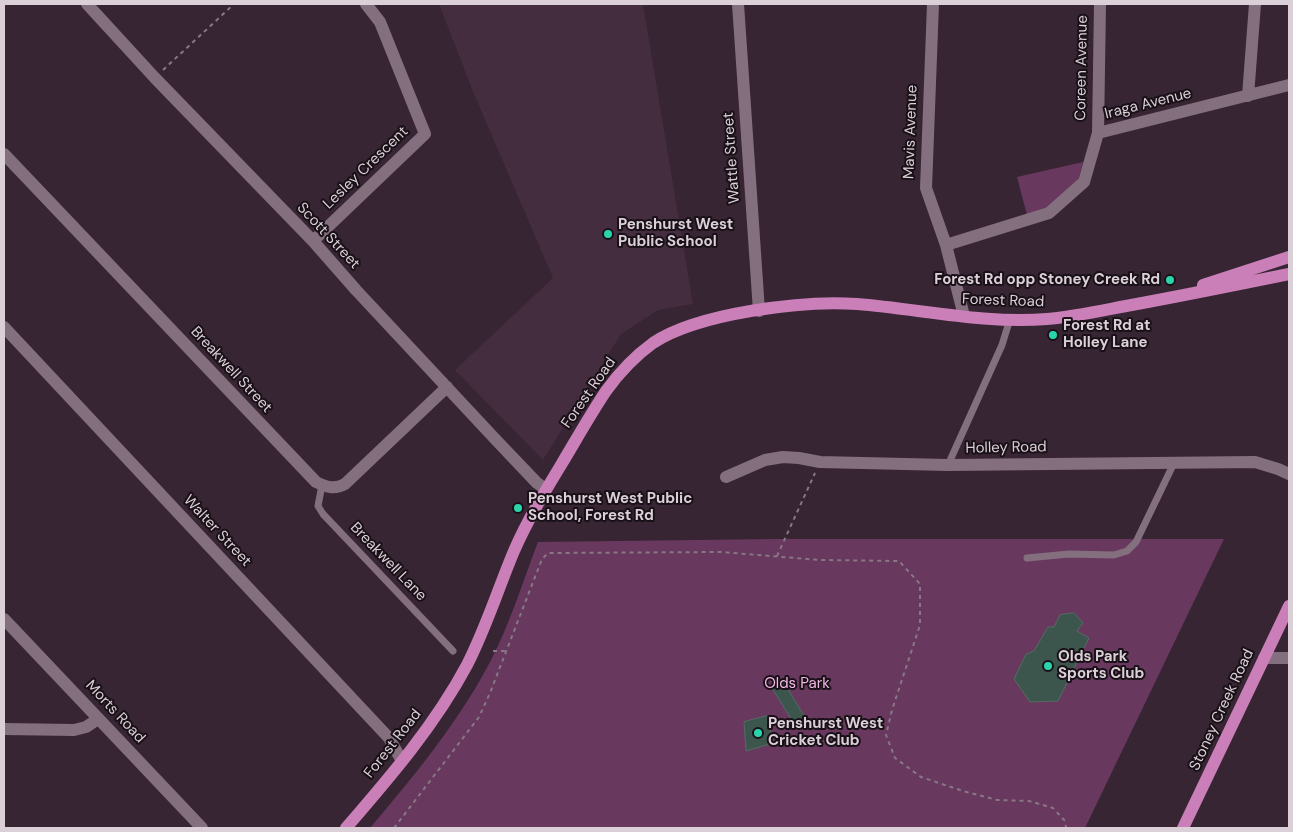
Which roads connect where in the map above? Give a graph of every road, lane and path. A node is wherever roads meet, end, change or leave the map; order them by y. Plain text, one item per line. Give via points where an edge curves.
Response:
1 (87, 4) edge
2 (234, 4) edge
3 (366, 4) edge
4 (738, 4) edge
5 (933, 4) edge
6 (1100, 4) edge
7 (1255, 4) edge
8 (155, 78) junction
9 (1289, 85) edge
10 (1248, 96) junction
11 (1098, 134) junction
12 (4, 154) edge
13 (313, 241) junction
14 (946, 245) junction
15 (1289, 257) edge
16 (1289, 274) edge
17 (1156, 301) junction
18 (759, 311) junction
19 (964, 316) junction
20 (1010, 319) junction
21 (4, 327) edge
22 (447, 387) junction
23 (820, 462) junction
24 (1174, 462) junction
25 (948, 465) junction
26 (1289, 474) edge
27 (726, 477) dead end
28 (322, 486) junction
29 (546, 490) junction
30 (777, 556) junction
31 (1027, 558) dead end
32 (1289, 606) edge
33 (4, 619) edge
34 (453, 651) dead end
35 (493, 651) dead end
36 (506, 651) junction
37 (1264, 658) junction
38 (1289, 658) edge
39 (98, 719) junction
40 (4, 729) edge
41 (402, 761) junction
42 (202, 828) edge
43 (346, 828) edge
44 (394, 828) edge
45 (1066, 828) edge
46 (1184, 828) edge

1 - 8 street, Scott Street
2 - 8 path
3 - 13 street, Lesley Crescent via 380,22 425,134
4 - 18 street, Wattle Street
5 - 14 street, Mavis Avenue via 926,188
6 - 11 street, Coreen Avenue
7 - 10 street
8 - 13 street, Scott Street
9 - 10 street, Iraga Avenue
10 - 11 street, Iraga Avenue
11 - 14 street, Iraga Avenue via 1084,182 1049,213
12 - 28 street, Breakwell Street
13 - 22 street, Scott Street
14 - 19 street, Mavis Avenue
15 - 17 main road, Forest Road
16 - 17 main road, Forest Road
17 - 20 main road, Forest Road via 1047,319
18 - 19 main road, Forest Road via 837,303
18 - 29 main road, Forest Road via 712,319 684,328 654,343 636,357 606,392
19 - 20 main road, Forest Road
20 - 25 lane via 1002,345
21 - 41 street, Walter Street via 389,738
22 - 28 street via 352,478 339,487
22 - 29 street, Scott Street
23 - 25 street, Holley Road
23 - 27 street, Holley Road via 783,457 765,460
23 - 30 path
24 - 25 street, Holley Road
24 - 26 street, Holley Road via 1255,462
24 - 31 lane via 1136,542 1127,551 1114,555 1069,554
28 - 34 lane, Breakwell Lane via 318,506 323,514
29 - 41 main road, Forest Road via 523,532 467,665 449,697
30 - 36 path via 721,552 548,553 542,559
30 - 45 path via 899,561 920,584 920,625 886,735 894,758 921,777 963,791 996,800 1029,801 1053,808 1066,821
32 - 37 main road, Stoney Creek Road
33 - 39 street, Morts Road
35 - 36 path
36 - 44 path via 479,717
37 - 38 street
37 - 46 main road, Stoney Creek Road
39 - 40 street via 74,730
39 - 42 street, Morts Road
41 - 43 main road, Forest Road

